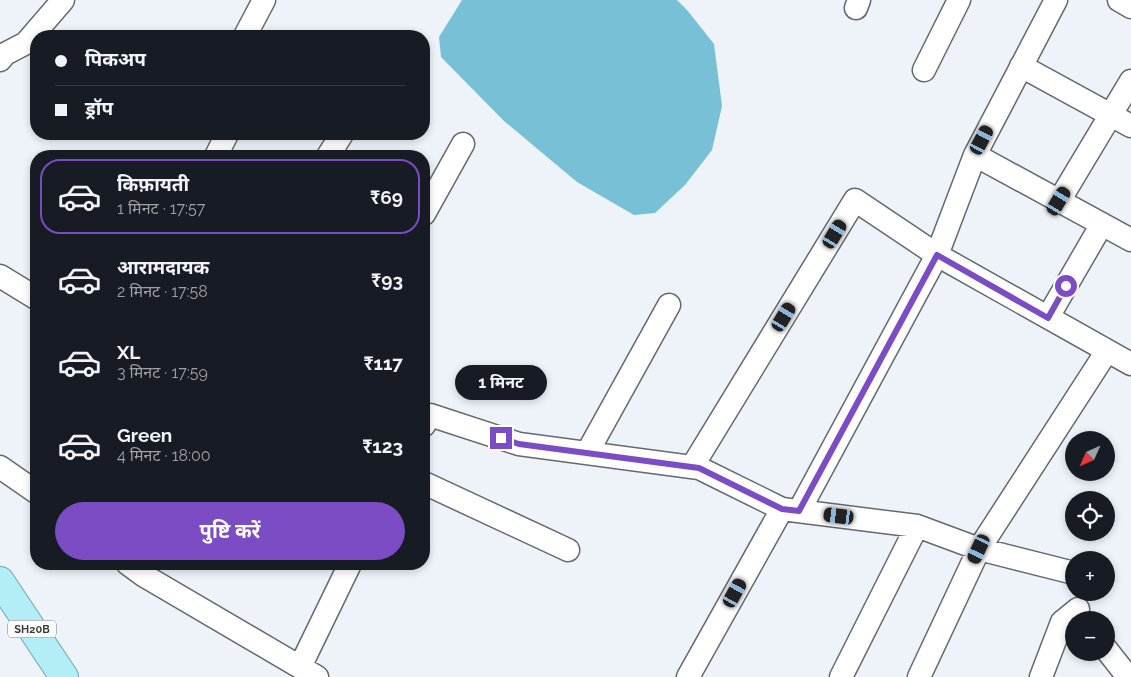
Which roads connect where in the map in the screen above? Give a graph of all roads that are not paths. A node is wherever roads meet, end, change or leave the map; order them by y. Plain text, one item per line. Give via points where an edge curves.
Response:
1 (63, 0) edge
2 (264, 0) edge
3 (959, 0) edge
4 (1056, 0) edge
5 (1119, 0) edge
6 (1131, 7) edge
7 (38, 30) edge
8 (248, 30) edge
9 (30, 39) edge
10 (0, 60) edge
11 (1021, 66) junction
12 (924, 70) dead end
13 (1131, 81) edge
14 (1111, 115) junction
15 (1131, 126) edge
16 (464, 144) dead end
17 (975, 155) junction
18 (1059, 201) junction
19 (430, 204) edge
20 (1102, 224) junction
21 (1131, 240) edge
22 (937, 255) junction
23 (0, 276) edge
24 (30, 294) edge
25 (669, 305) dead end
26 (1048, 318) junction
27 (1107, 351) junction
28 (1131, 364) edge
29 (430, 415) edge
30 (587, 453) junction
31 (0, 467) edge
32 (692, 467) junction
33 (430, 486) edge
34 (30, 488) edge
35 (791, 510) junction
36 (917, 526) junction
37 (979, 549) junction
38 (568, 550) dead end
39 (136, 570) edge
40 (348, 570) edge
41 (1065, 571) edge
42 (0, 581) edge
43 (1082, 607) edge
44 (1115, 661) edge
45 (308, 672) edge
46 (1126, 676) edge
47 (64, 677) edge
48 (688, 677) edge
49 (842, 677) edge
50 (919, 677) edge
51 (1041, 677) edge

1 - 7 street
2 - 8 street
3 - 12 street
4 - 11 street
5 - 6 street
9 - 10 street
11 - 14 street
11 - 17 street
13 - 14 street
14 - 15 street
14 - 18 street
16 - 19 street
17 - 18 street
17 - 22 street
18 - 20 street
20 - 21 street
20 - 26 street
22 - 26 street
22 - 32 street via 855,200
22 - 35 street
23 - 24 street
25 - 30 street
26 - 27 street
27 - 28 street
27 - 37 street
29 - 30 street via 519,444
30 - 32 street
31 - 34 street
32 - 35 street
33 - 38 street
35 - 36 street
35 - 48 street
36 - 37 street
36 - 49 street
37 - 41 street
37 - 50 street
39 - 45 street
40 - 45 street
42 - 47 main road, SH20B
43 - 51 street via 1062,622
44 - 46 street

